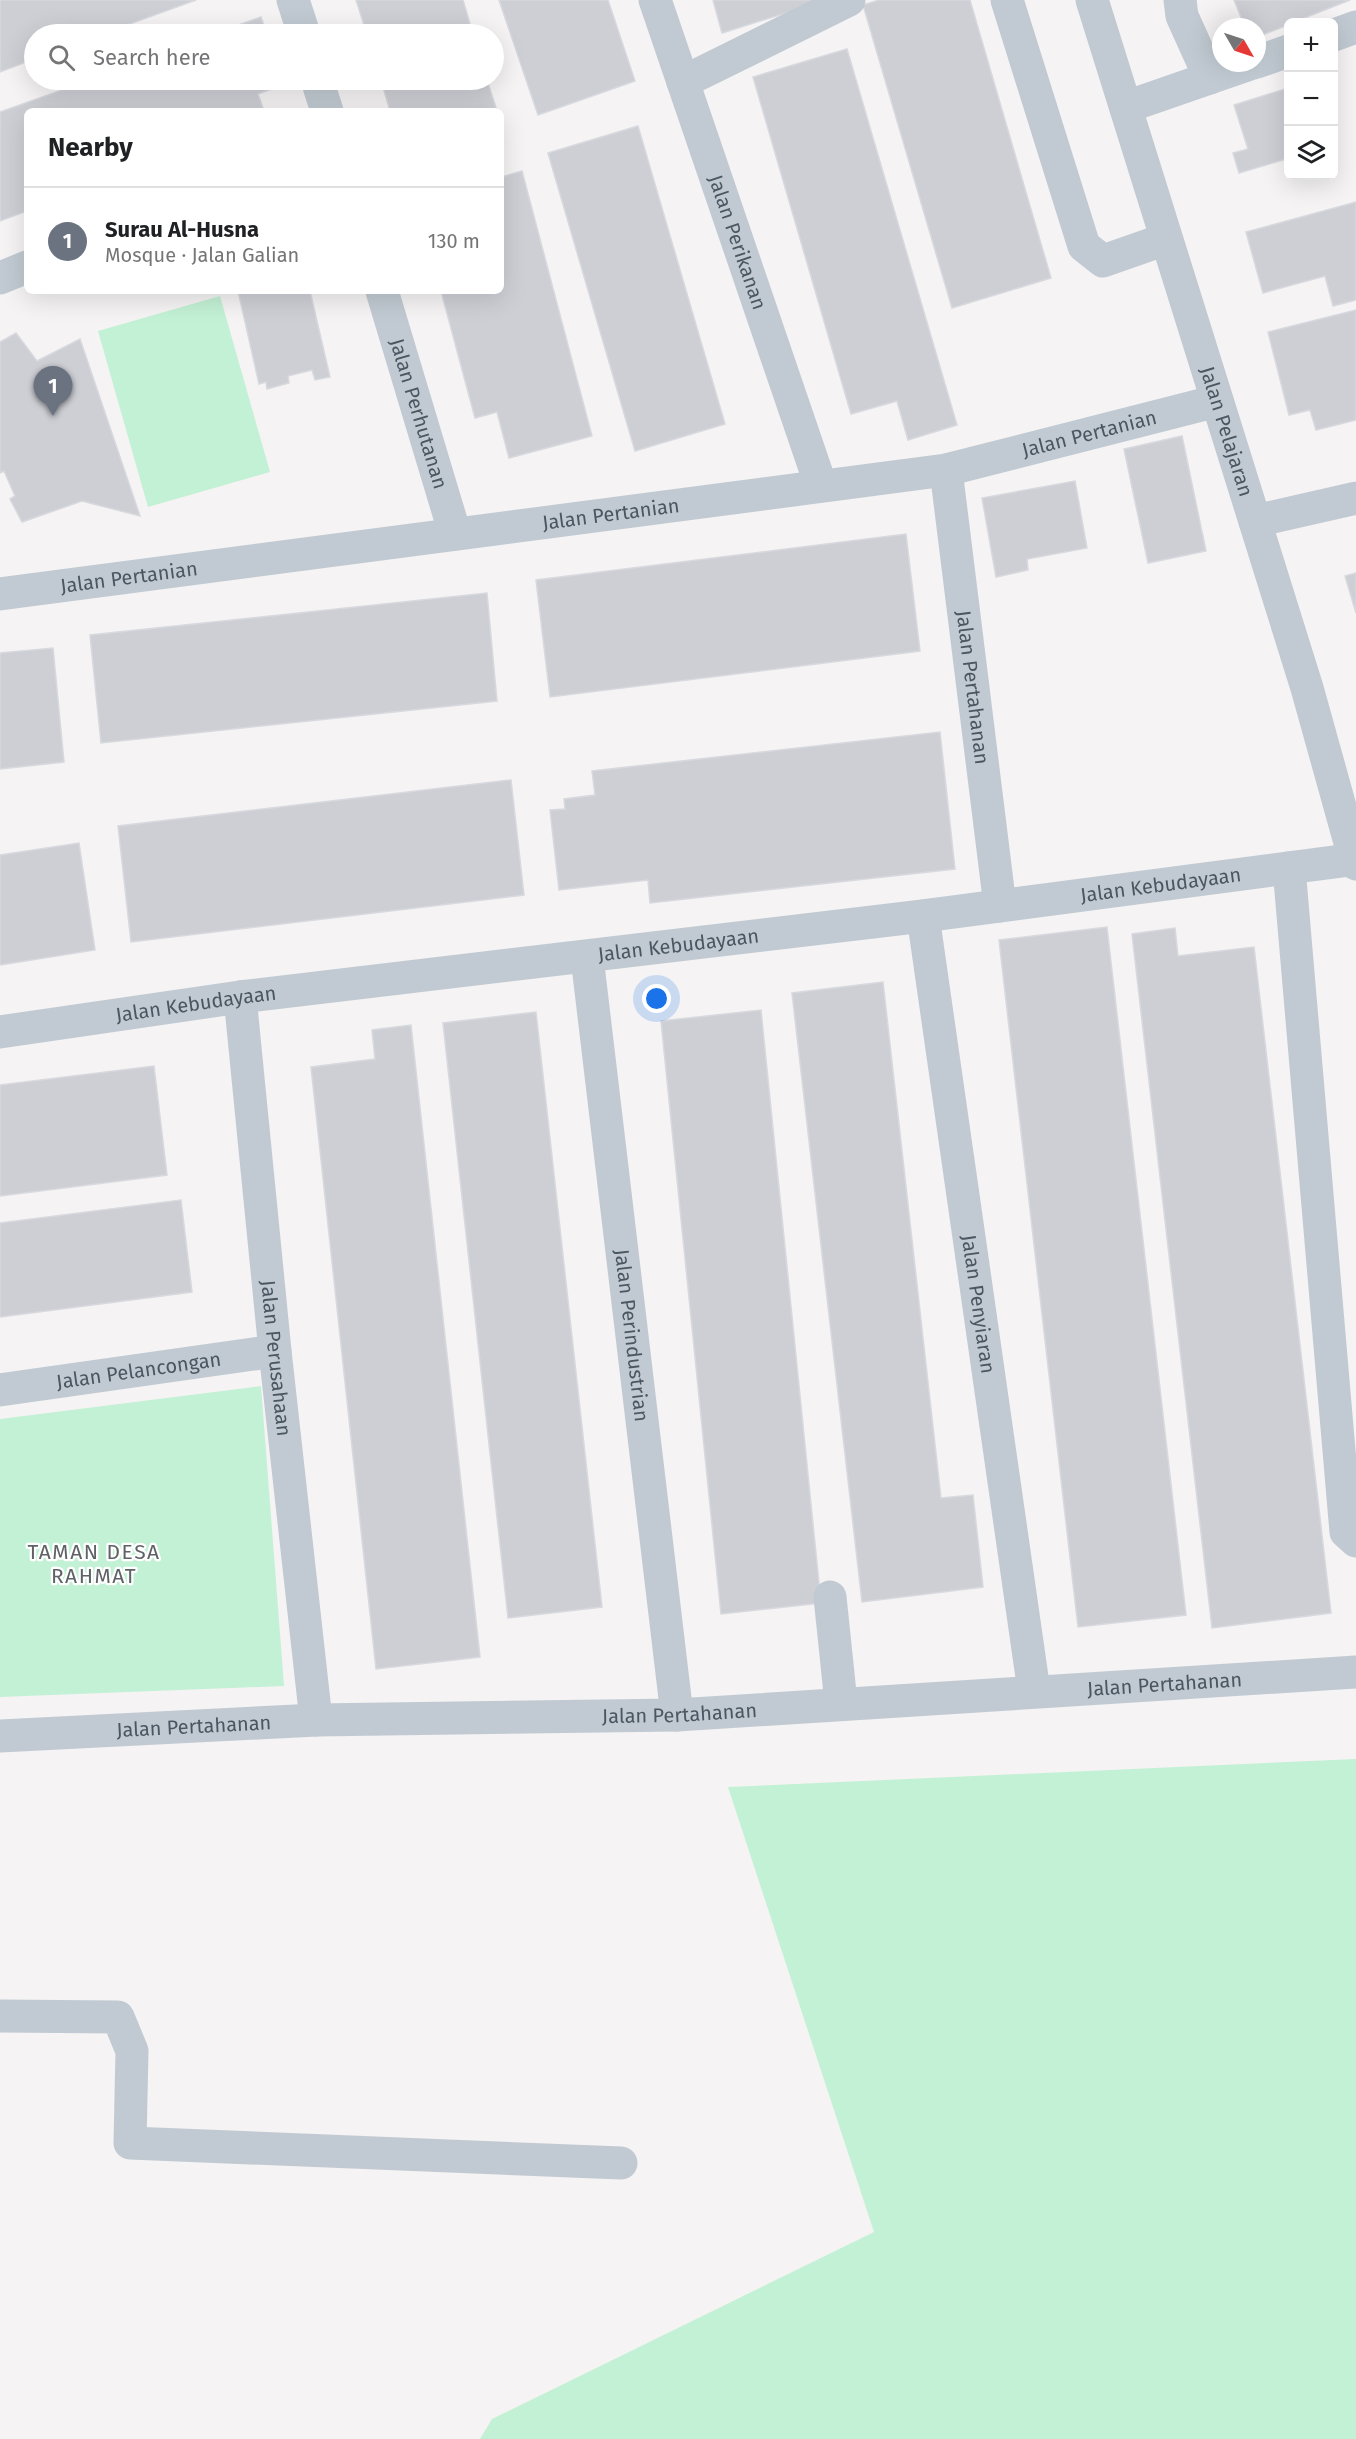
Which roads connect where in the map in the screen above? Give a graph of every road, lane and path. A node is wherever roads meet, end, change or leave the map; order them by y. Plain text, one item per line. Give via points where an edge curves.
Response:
1 (293, 0) edge
2 (655, 0) edge
3 (849, 0) edge
4 (1007, 0) edge
5 (1092, 0) edge
6 (1180, 0) edge
7 (301, 24) edge
8 (1356, 27) edge
9 (1338, 34) edge
10 (1284, 52) edge
11 (1266, 58) edge
12 (1227, 72) edge
13 (1210, 78) junction
14 (683, 82) junction
15 (321, 90) edge
16 (1126, 107) junction
17 (326, 108) edge
18 (1166, 239) junction
19 (24, 268) edge
20 (0, 279) edge
21 (383, 294) edge
22 (1217, 401) junction
23 (946, 470) junction
24 (821, 486) junction
25 (1356, 498) edge
26 (1255, 521) junction
27 (455, 534) junction
28 (0, 594) edge
29 (1356, 859) edge
30 (1356, 864) edge
31 (1289, 868) junction
32 (1000, 906) junction
33 (923, 916) junction
34 (587, 957) junction
35 (240, 997) junction
36 (0, 1032) edge
37 (275, 1351) junction
38 (0, 1390) edge
39 (1356, 1541) edge
40 (830, 1597) dead end
41 (1356, 1672) edge
42 (1034, 1691) junction
43 (841, 1703) junction
44 (677, 1715) junction
45 (316, 1720) junction
46 (0, 1736) edge
47 (0, 2016) edge
48 (621, 2163) dead end

1 - 7 street
2 - 14 street, Jalan Perikanan
3 - 14 street
4 - 18 street via 1084,246 1103,261
5 - 16 street, Jalan Pelajaran
6 - 13 street via 1182,16
8 - 9 street
10 - 11 street
12 - 13 street
13 - 16 street
14 - 24 street, Jalan Perikanan
15 - 17 street
16 - 18 street, Jalan Pelajaran
18 - 22 street, Jalan Pelajaran
19 - 20 street
21 - 27 street, Jalan Perhutanan
22 - 23 street, Jalan Pertanian
22 - 26 street, Jalan Pelajaran
23 - 24 street, Jalan Pertanian
23 - 32 street, Jalan Pertahanan
24 - 27 street, Jalan Pertanian
25 - 26 street
26 - 29 street, Jalan Pelajaran
27 - 28 street, Jalan Pertanian
29 - 30 street, Jalan Pelajaran
29 - 31 street, Jalan Kebudayaan
31 - 32 street, Jalan Kebudayaan
31 - 39 street via 1346,1532
32 - 33 street, Jalan Kebudayaan
33 - 34 street, Jalan Kebudayaan
33 - 42 street, Jalan Penyiaran
34 - 35 street, Jalan Kebudayaan
34 - 44 street, Jalan Perindustrian
35 - 36 street, Jalan Kebudayaan
35 - 37 street, Jalan Perusahaan
37 - 38 street, Jalan Pelancongan
37 - 45 street, Jalan Perusahaan
40 - 43 street
41 - 42 street, Jalan Pertahanan
42 - 43 street, Jalan Pertahanan
43 - 44 street, Jalan Pertahanan
44 - 45 street, Jalan Pertahanan
45 - 46 street, Jalan Pertahanan
47 - 48 street via 118,2017 132,2051 130,2143

